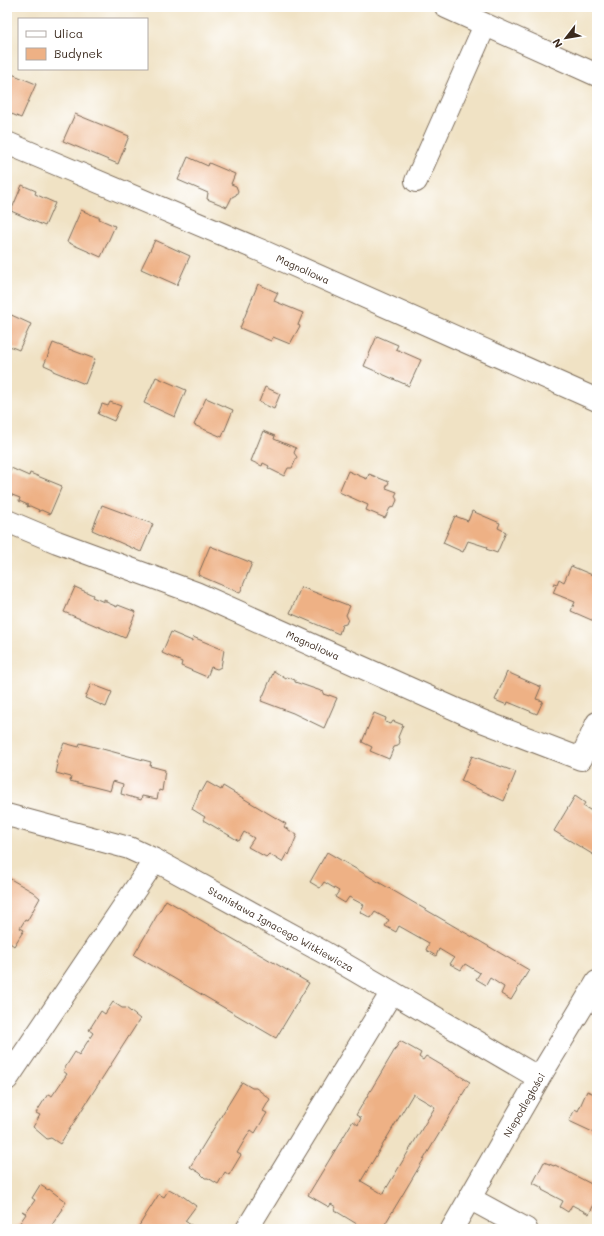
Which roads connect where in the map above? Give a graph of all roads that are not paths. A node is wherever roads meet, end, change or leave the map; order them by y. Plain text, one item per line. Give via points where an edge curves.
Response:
1 (446, 7) edge
2 (485, 25) junction
3 (597, 75) edge
4 (7, 143) edge
5 (416, 181) dead end
6 (597, 400) edge
7 (7, 521) edge
8 (597, 723) edge
9 (7, 815) edge
10 (155, 860) junction
11 (597, 982) edge
12 (392, 992) junction
13 (539, 1078) junction
14 (7, 1079) edge
15 (471, 1199) junction
16 (247, 1229) edge
17 (452, 1229) edge
18 (526, 1229) edge

1 - 2 street
2 - 3 street
2 - 5 street
4 - 6 street, Magnoliowa via 262,251
7 - 8 street, Magnoliowa via 196,593 482,722 581,759
9 - 10 street, Stanisława Ignacego Witkiewicza via 129,848
10 - 12 street, Stanisława Ignacego Witkiewicza
10 - 14 street
11 - 13 street, Niepodległości
12 - 13 street, Stanisława Ignacego Witkiewicza
12 - 16 street
13 - 15 street, Niepodległości
15 - 17 street, Niepodległości
15 - 18 street

